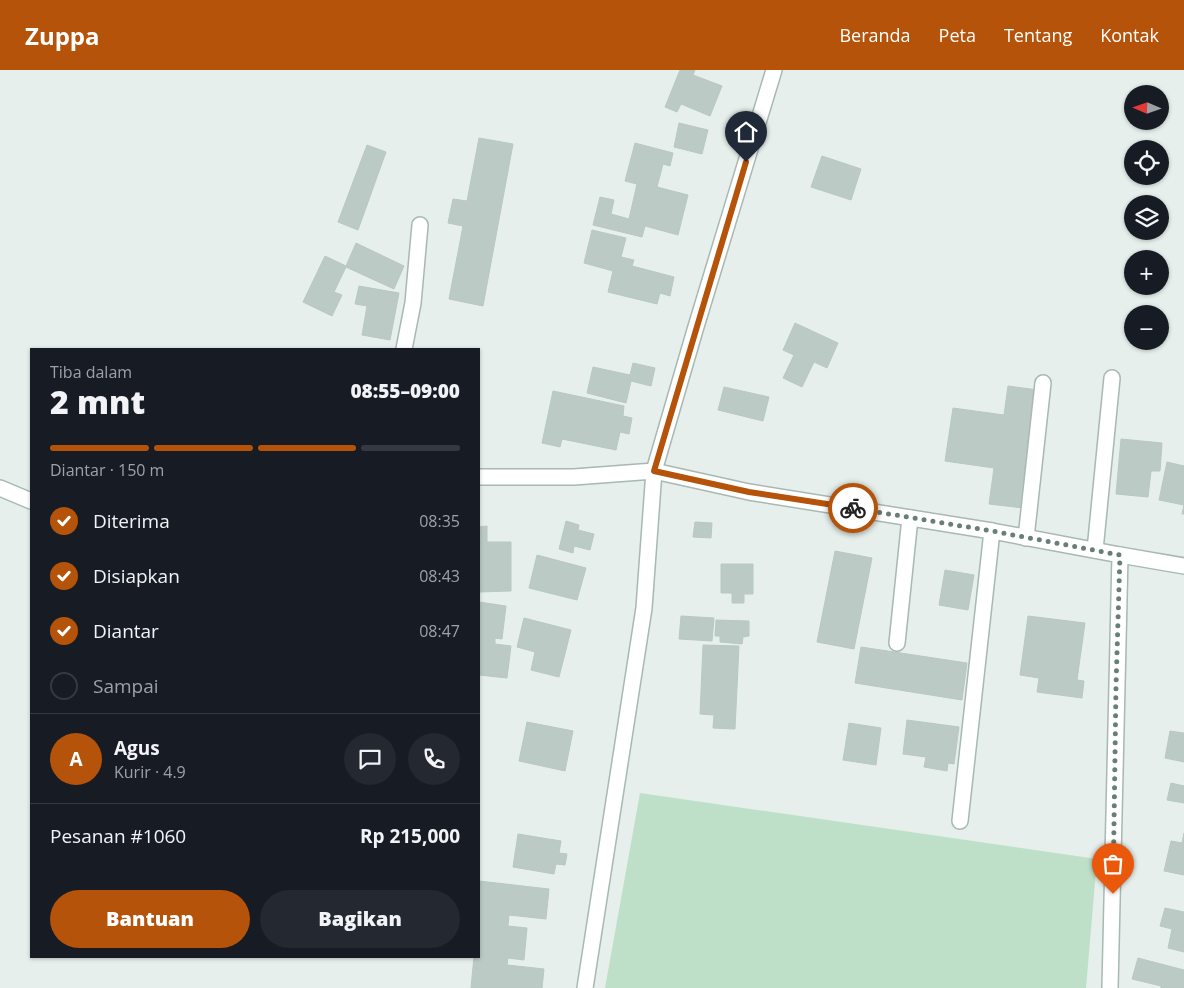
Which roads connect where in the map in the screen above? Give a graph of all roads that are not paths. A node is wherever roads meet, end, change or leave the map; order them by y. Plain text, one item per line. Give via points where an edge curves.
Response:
1 (774, 70) edge
2 (420, 225) dead end
3 (404, 348) edge
4 (1112, 378) dead end
5 (1043, 384) dead end
6 (654, 471) junction
7 (480, 477) edge
8 (0, 488) edge
9 (30, 501) edge
10 (910, 518) junction
11 (992, 531) junction
12 (1026, 538) junction
13 (1095, 550) junction
14 (1120, 555) junction
15 (1184, 566) edge
16 (897, 643) dead end
17 (960, 821) dead end
18 (585, 988) edge
19 (1110, 988) edge

1 - 6 street
2 - 3 street via 413,303
4 - 13 street
5 - 12 street
6 - 7 street via 574,477
6 - 10 street via 749,492
6 - 18 street via 644,608
8 - 9 street
10 - 11 street
10 - 16 street
11 - 12 street
11 - 17 street
12 - 13 street
13 - 14 street
14 - 15 street
14 - 19 street

